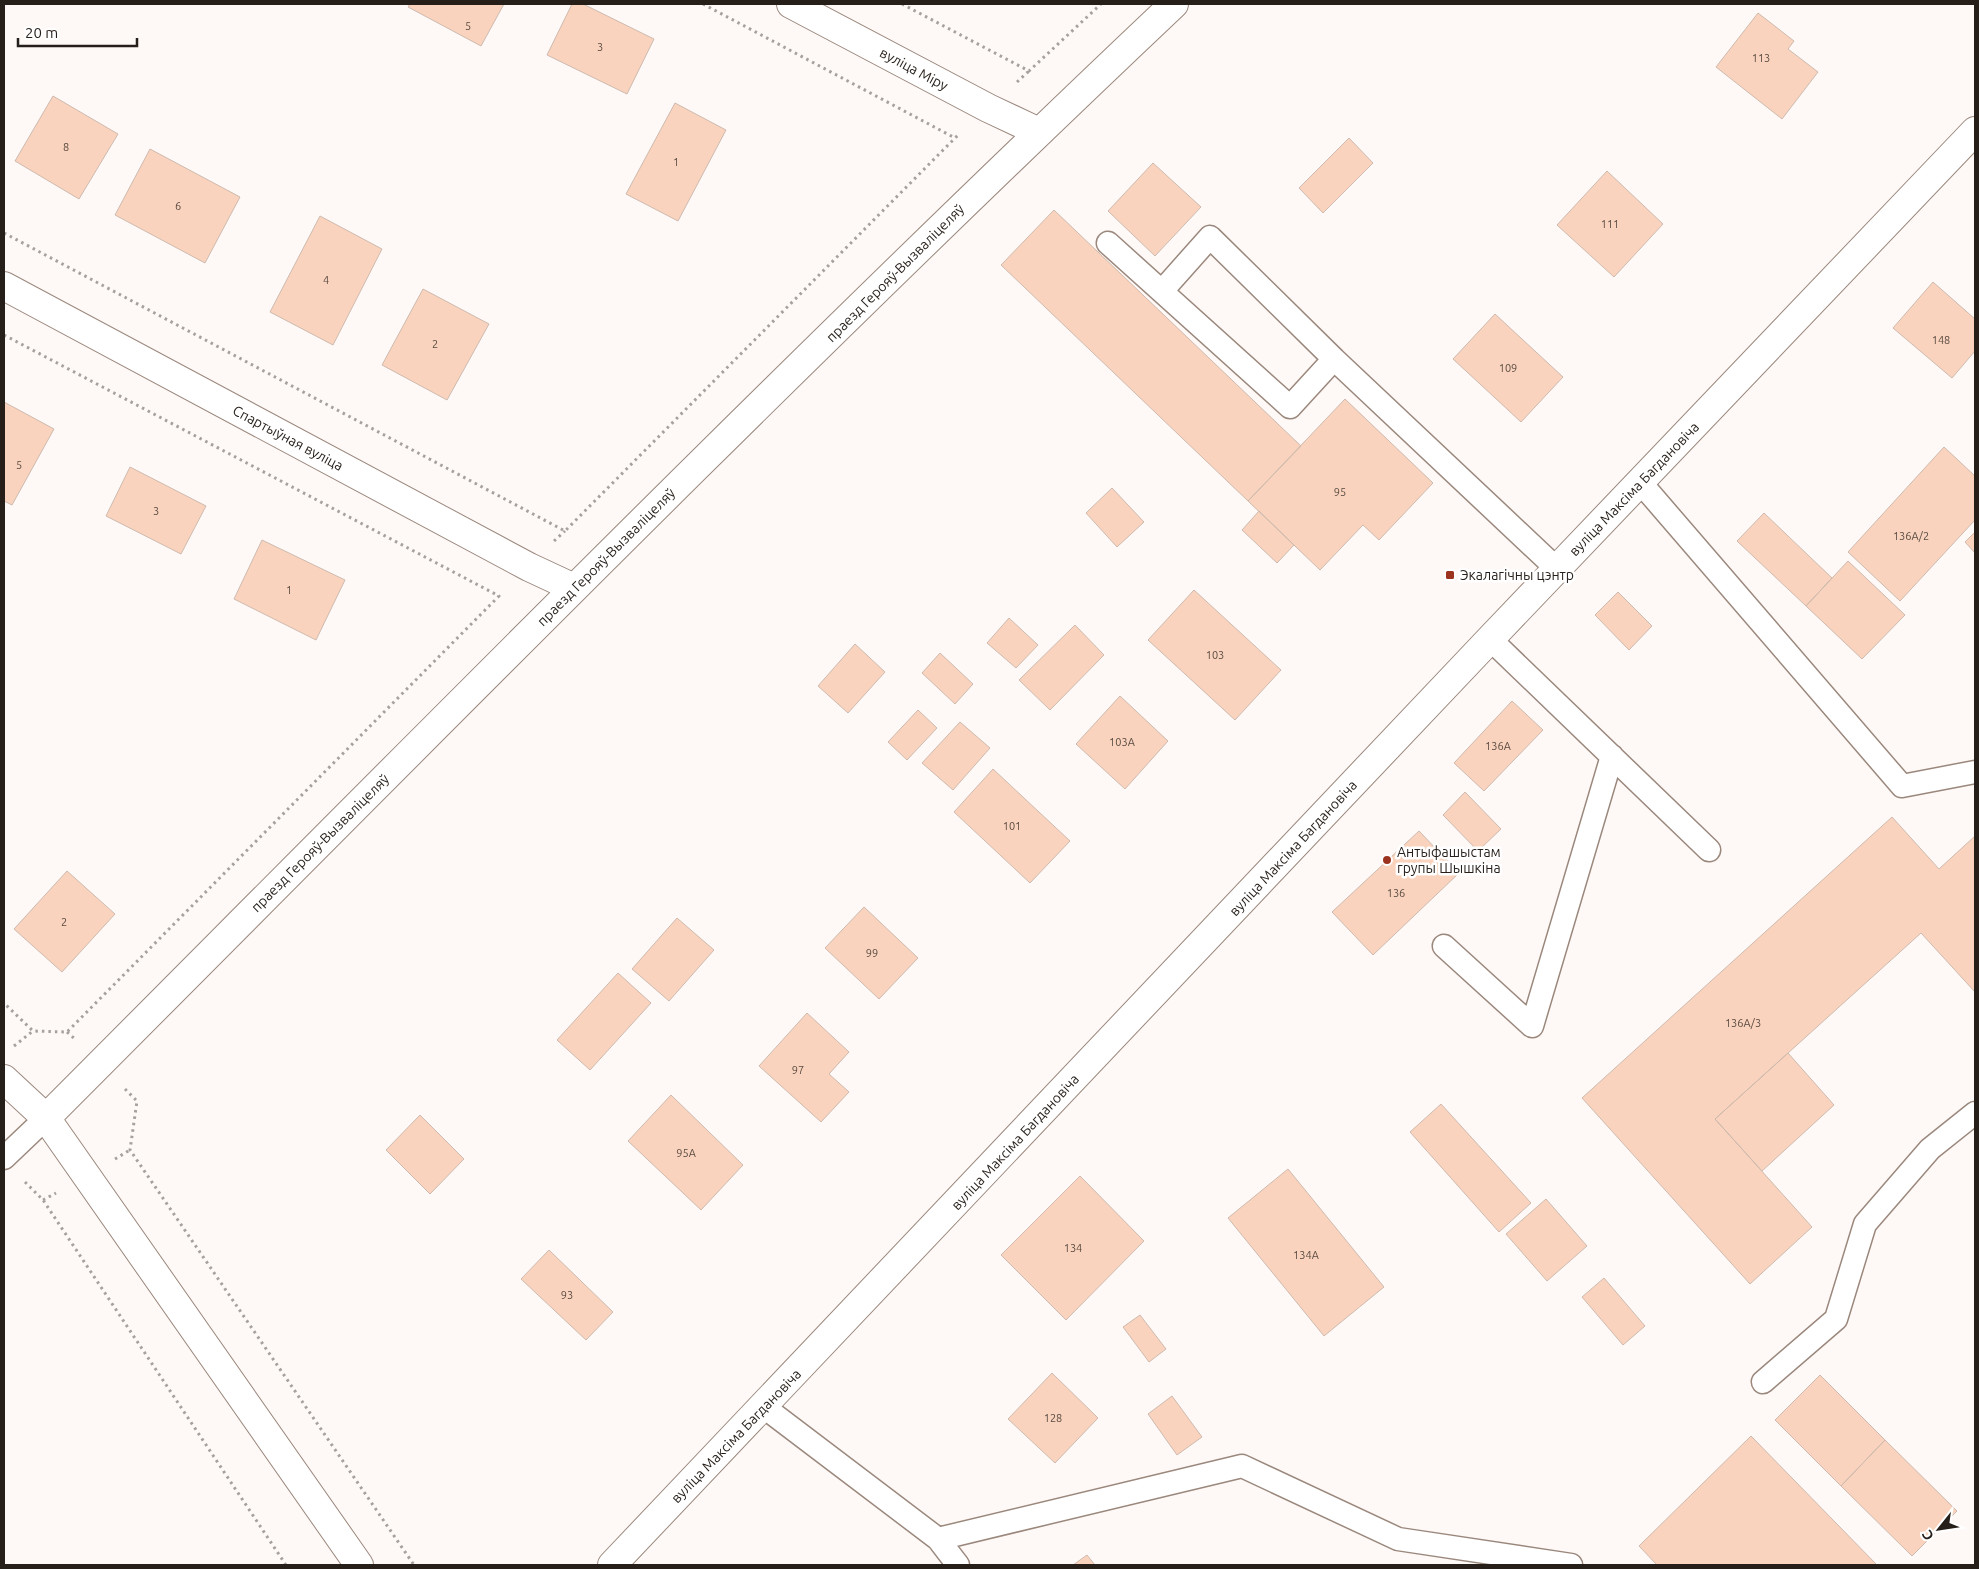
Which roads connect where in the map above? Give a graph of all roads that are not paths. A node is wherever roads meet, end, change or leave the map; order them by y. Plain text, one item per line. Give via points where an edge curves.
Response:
1 (791, 4) edge
2 (1174, 4) edge
3 (1975, 131) edge
4 (1039, 132) junction
5 (1108, 242) dead end
6 (4, 286) edge
7 (1162, 292) junction
8 (1334, 359) junction
9 (1640, 482) junction
10 (1557, 568) junction
11 (574, 588) junction
12 (1490, 639) junction
13 (1612, 756) junction
14 (1975, 772) edge
15 (1709, 850) dead end
16 (1444, 946) dead end
17 (4, 1079) edge
18 (1975, 1113) edge
19 (46, 1118) junction
20 (4, 1158) edge
21 (1763, 1382) dead end
22 (764, 1407) junction
23 (938, 1539) junction
24 (360, 1565) edge
25 (612, 1565) edge
26 (958, 1565) edge
27 (1571, 1565) edge

1 - 4 street, вуліца Міру
2 - 4 street, праезд Герояў-Вызваліцеляў
3 - 9 street, вуліца Максіма Багдановіча
4 - 11 street, праезд Герояў-Вызваліцеляў
5 - 7 lane
6 - 11 street, Спартыўная вуліца via 529,567
7 - 8 lane via 1290,407
7 - 8 lane via 1210,237
8 - 10 lane
9 - 10 street, вуліца Максіма Багдановіча
9 - 14 lane via 1902,786
10 - 12 street, вуліца Максіма Багдановіча
11 - 19 street, праезд Герояў-Вызваліцеляў
12 - 13 lane
12 - 22 street, вуліца Максіма Багдановіча
13 - 15 lane
13 - 16 lane via 1532,1026
17 - 19 street
18 - 21 lane via 1930,1149 1866,1224 1836,1319
19 - 20 lane
19 - 24 street
22 - 23 lane
22 - 25 street, вуліца Максіма Багдановіча
23 - 26 lane
23 - 27 lane via 1242,1466 1398,1539

